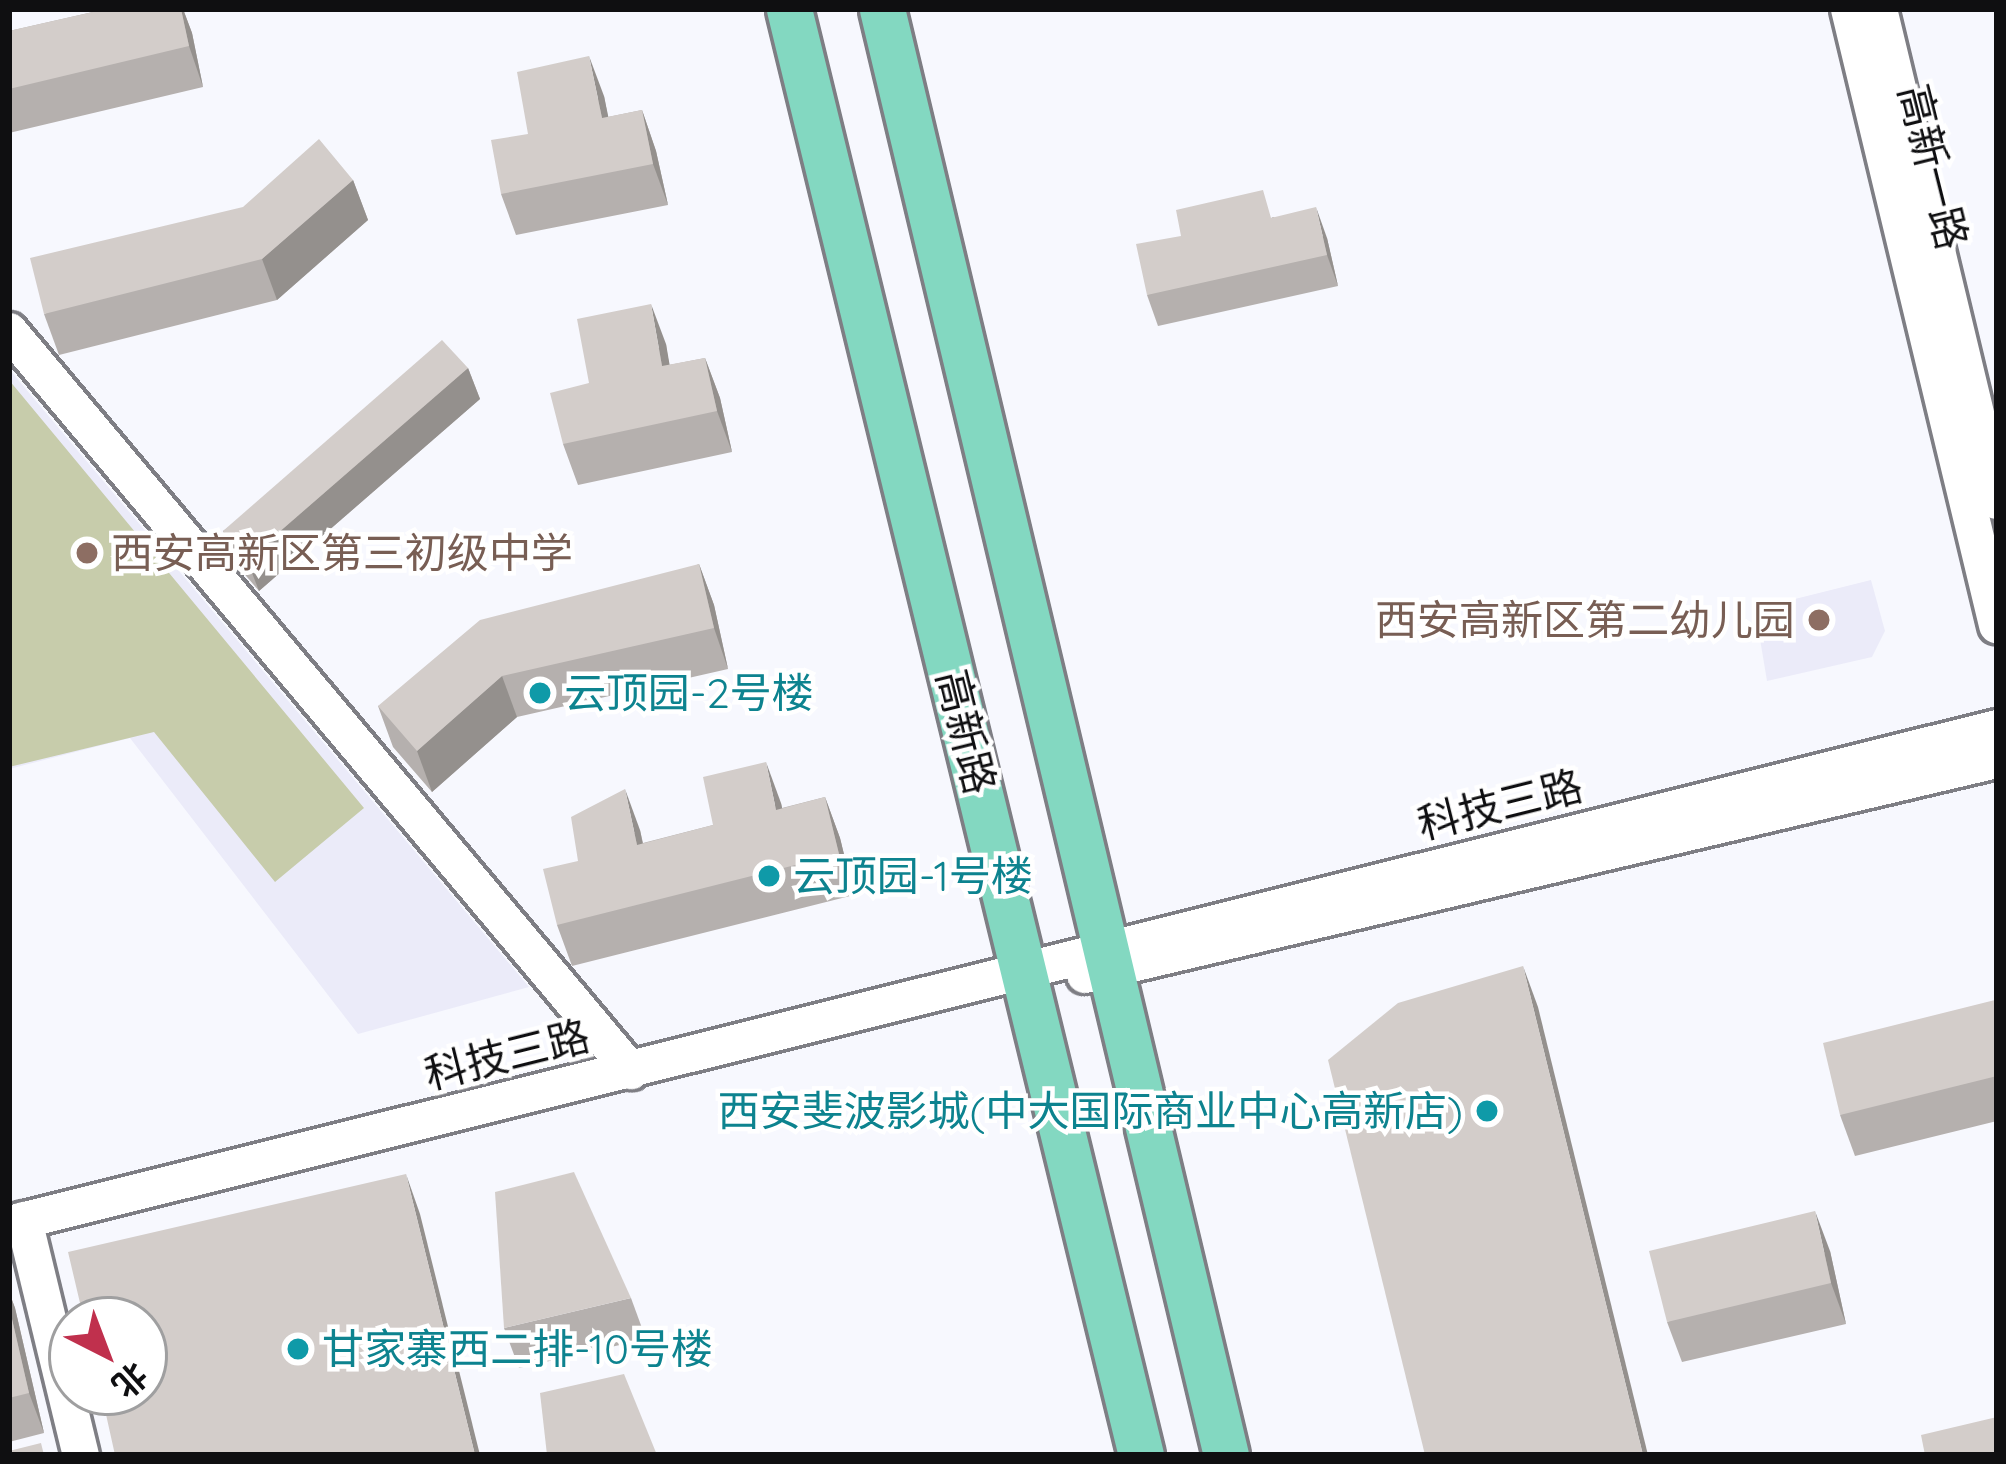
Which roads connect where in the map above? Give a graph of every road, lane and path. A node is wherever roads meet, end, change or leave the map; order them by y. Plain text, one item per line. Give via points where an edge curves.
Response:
1 (789, 9) edge
2 (882, 9) edge
3 (1849, 9) edge
4 (1879, 9) edge
5 (9, 331) edge
6 (1997, 501) edge
7 (1997, 625) edge
8 (1997, 728) edge
9 (1997, 760) edge
10 (1107, 960) junction
11 (1027, 977) junction
12 (631, 1071) junction
13 (16, 1222) edge
14 (81, 1455) edge
15 (1141, 1455) edge
16 (1226, 1455) edge

1 - 11 main road, 高新路
2 - 10 main road, 高新路
3 - 7 street, 高新一路
4 - 6 street, 高新一路
5 - 12 street
8 - 10 street, 科技三路
9 - 10 street, 科技三路
10 - 11 street, 科技三路
10 - 16 main road, 高新路
11 - 12 street, 科技三路
11 - 15 main road, 高新路
12 - 13 street, 科技三路
13 - 14 street

